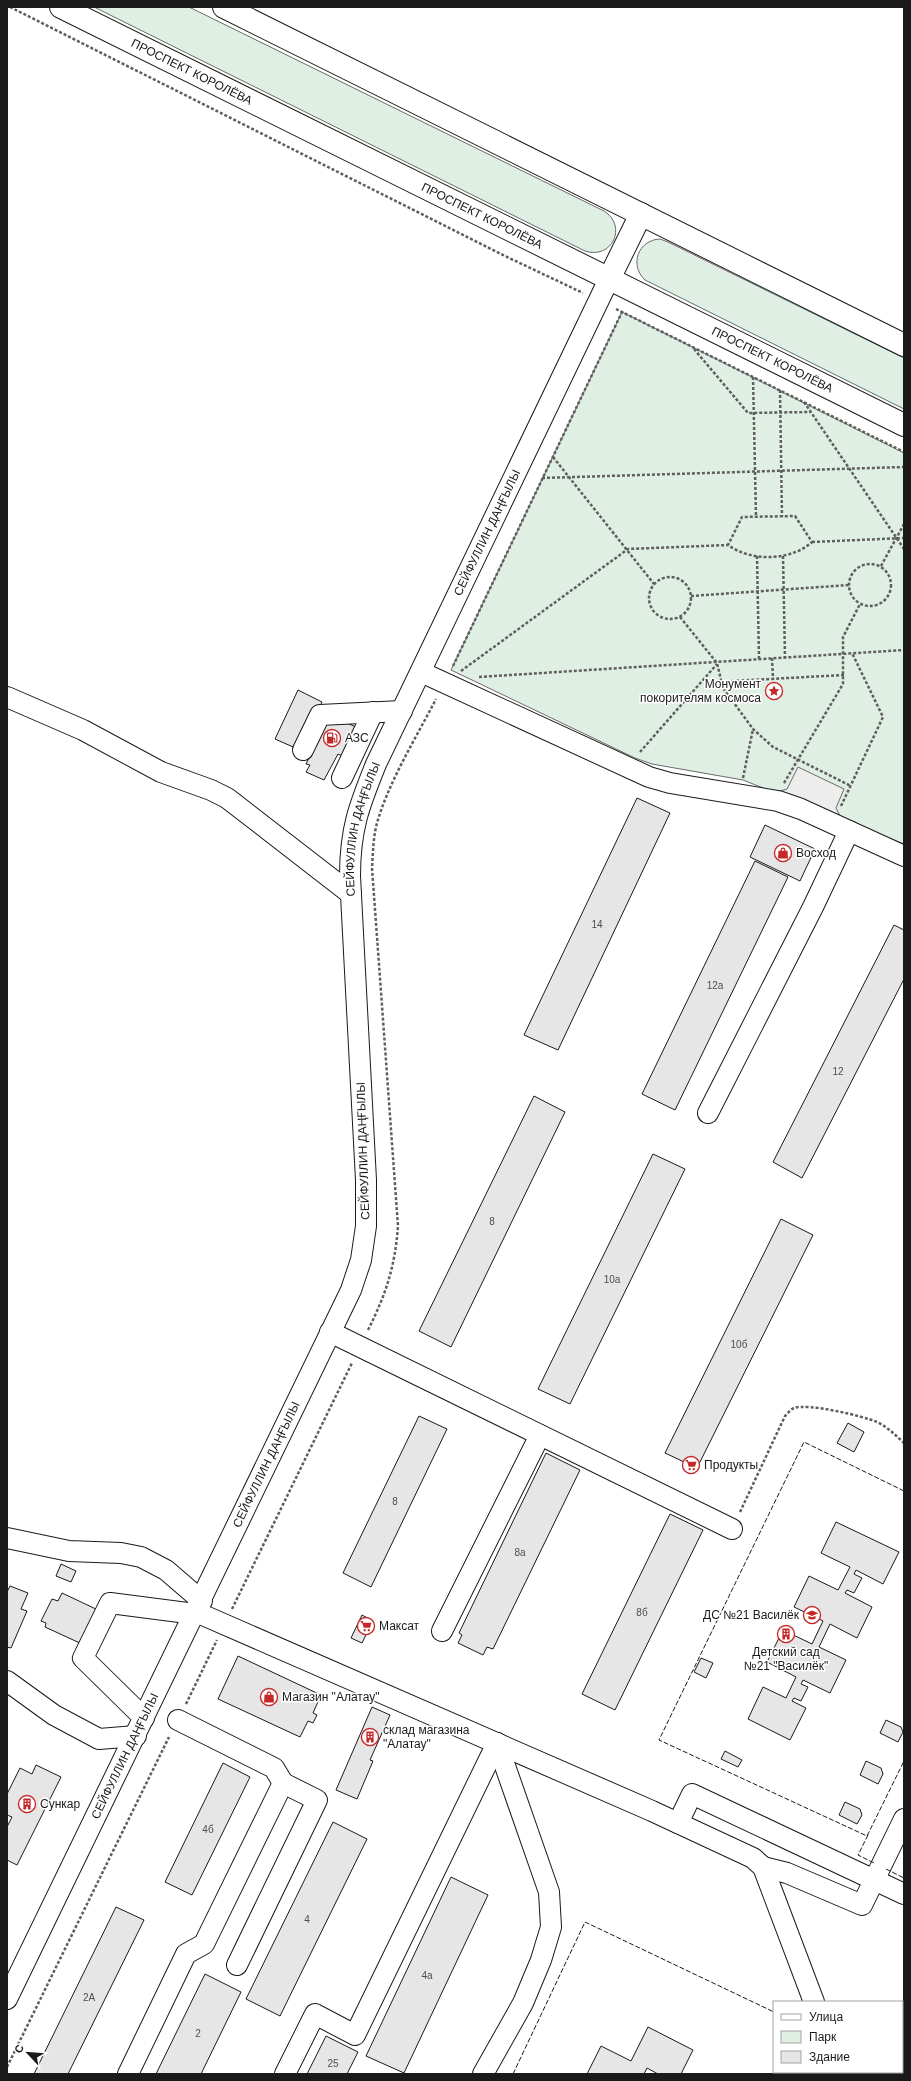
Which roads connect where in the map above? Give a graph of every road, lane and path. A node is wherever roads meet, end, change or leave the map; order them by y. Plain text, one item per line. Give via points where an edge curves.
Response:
1 (10, 7) edge
2 (61, 7) edge
3 (224, 7) edge
4 (641, 214) junction
5 (609, 279) junction
6 (599, 300) junction
7 (622, 312) junction
8 (904, 345) edge
9 (692, 347) junction
10 (753, 377) junction
11 (780, 390) junction
12 (804, 402) junction
13 (810, 412) junction
14 (754, 413) junction
15 (780, 413) junction
16 (904, 425) edge
17 (904, 452) edge
18 (553, 457) junction
19 (904, 467) edge
20 (849, 469) junction
21 (781, 471) junction
22 (755, 472) junction
23 (542, 478) junction
24 (569, 478) junction
25 (782, 516) junction
26 (756, 517) junction
27 (904, 524) edge
28 (904, 538) edge
29 (896, 539) junction
30 (812, 542) junction
31 (728, 545) junction
32 (628, 549) junction
33 (904, 549) edge
34 (757, 556) junction
35 (783, 556) junction
36 (881, 566) junction
37 (654, 584) junction
38 (848, 585) junction
39 (784, 589) junction
40 (758, 591) junction
41 (691, 596) junction
42 (860, 604) junction
43 (680, 617) junction
44 (904, 650) edge
45 (852, 653) junction
46 (842, 654) junction
47 (772, 658) junction
48 (785, 658) junction
49 (759, 659) junction
50 (717, 663) junction
51 (421, 672) junction
52 (844, 675) junction
53 (474, 677) dead end
54 (773, 678) junction
55 (453, 679) junction
56 (722, 685) junction
57 (7, 697) edge
58 (373, 712) junction
59 (402, 712) junction
60 (753, 729) junction
61 (303, 750) dead end
62 (635, 758) dead end
63 (798, 760) junction
64 (735, 778) dead end
65 (743, 780) junction
66 (750, 781) dead end
67 (778, 786) dead end
68 (850, 786) junction
69 (361, 801) junction
70 (847, 822) junction
71 (904, 856) edge
72 (351, 894) junction
73 (708, 1113) dead end
74 (330, 1332) junction
75 (360, 1347) junction
76 (540, 1435) junction
77 (904, 1443) edge
78 (732, 1528) joint
79 (7, 1538) edge
80 (198, 1609) junction
81 (225, 1624) junction
82 (442, 1631) dead end
83 (7, 1681) edge
84 (144, 1718) junction
85 (178, 1720) junction
86 (136, 1736) junction
87 (497, 1743) junction
88 (283, 1783) junction
89 (904, 1819) edge
90 (678, 1823) junction
91 (763, 1867) junction
92 (874, 1880) junction
93 (904, 1894) edge
94 (237, 1965) dead end
95 (7, 1999) edge
96 (814, 2001) edge
97 (7, 2067) edge
98 (128, 2074) edge
99 (285, 2074) edge
100 (483, 2074) edge

1 - 6 path via 505,256
2 - 5 main road, ПРОСПЕКТ КОРОЛЁВА
3 - 4 main road
4 - 5 main road
4 - 8 main road
5 - 6 street, СЕЙФУЛЛИН ДАҢҒЫЛЫ
5 - 16 main road, ПРОСПЕКТ КОРОЛЁВА
6 - 7 path
6 - 51 street, СЕЙФУЛЛИН ДАҢҒЫЛЫ
7 - 9 path
7 - 18 path
9 - 10 path
9 - 14 path via 748,413
10 - 11 path
10 - 14 path
11 - 12 path
11 - 15 path
12 - 13 path
12 - 17 path
13 - 15 path
13 - 20 path
14 - 15 path
14 - 22 path
15 - 21 path
18 - 23 path
18 - 24 path
19 - 20 path
20 - 21 path
20 - 29 path
21 - 22 path
21 - 25 path
22 - 24 path
22 - 26 path
23 - 24 path
23 - 55 path
24 - 32 path
25 - 26 path
25 - 30 path via 795,516
26 - 31 path via 742,518
27 - 29 path
28 - 29 path
29 - 30 path
29 - 33 path
29 - 36 path
30 - 35 path via 798,551
31 - 32 path
31 - 34 path via 743,553
32 - 37 path
32 - 55 path
34 - 35 path
34 - 40 path
35 - 39 path
36 - 38 path via 870,563 858,567 850,577
36 - 42 path via 890,576 890,592 878,604
37 - 41 path via 664,577 676,578 687,585
37 - 43 path via 649,604 654,611 664,618
38 - 39 path
38 - 42 path via 852,597
39 - 40 path
39 - 48 path
40 - 41 path
40 - 49 path
41 - 43 path via 689,608
42 - 46 path via 843,637
43 - 50 path
44 - 45 path
45 - 46 path
45 - 68 path via 883,717
46 - 48 path
46 - 52 path
47 - 48 path
47 - 49 path
47 - 54 path
49 - 50 path
50 - 53 path
50 - 56 path
50 - 62 path
51 - 55 street
51 - 59 street, СЕЙФУЛЛИН ДАҢҒЫЛЫ
52 - 54 path
52 - 63 path via 843,684
54 - 56 path via 732,681
55 - 70 street via 649,777 670,783 778,801
55 - 75 path via 391,787 377,823 374,842 372,868 398,1226 393,1270 379,1308
56 - 60 path
57 - 72 street via 83,730 161,772 227,798
58 - 59 street
58 - 61 street via 320,715
58 - 69 street via 338,774
59 - 69 street, СЕЙФУЛЛИН ДАҢҒЫЛЫ
60 - 63 path via 773,747
60 - 65 path
63 - 67 path via 784,783
63 - 68 path
64 - 65 path
65 - 66 path
68 - 70 path via 841,807
69 - 72 street, СЕЙФУЛЛИН ДАҢҒЫЛЫ via 350,847
70 - 71 street
70 - 73 street via 813,907
72 - 74 street, СЕЙФУЛЛИН ДАҢҒЫЛЫ via 366,1180 366,1226 361,1260 351,1290
74 - 75 street
74 - 80 street, СЕЙФУЛЛИН ДАҢҒЫЛЫ
75 - 76 street
75 - 81 path
76 - 78 street
76 - 82 street
77 - 78 path via 888,1428 853,1414 793,1408 785,1416
79 - 80 street via 69,1551 141,1557 166,1570
80 - 81 street
80 - 84 street, СЕЙФУЛЛИН ДАҢҒЫЛЫ
80 - 84 street via 110,1603 83,1658
81 - 85 path
81 - 87 street
83 - 86 street via 54,1715 99,1738
84 - 86 street, СЕЙФУЛЛИН ДАҢҒЫЛЫ
85 - 88 street via 274,1768
85 - 97 path
86 - 95 street, СЕЙФУЛЛИН ДАҢҒЫЛЫ
87 - 90 street
87 - 99 street via 355,2034 315,2014
87 - 100 street via 549,1892 551,1927 541,1960 523,2003
88 - 94 street via 317,1800
88 - 98 street via 204,1944 186,1954
89 - 92 street
90 - 91 street via 753,1858
90 - 92 street via 692,1794
91 - 92 street via 788,1873 862,1905
91 - 96 street
92 - 93 street

